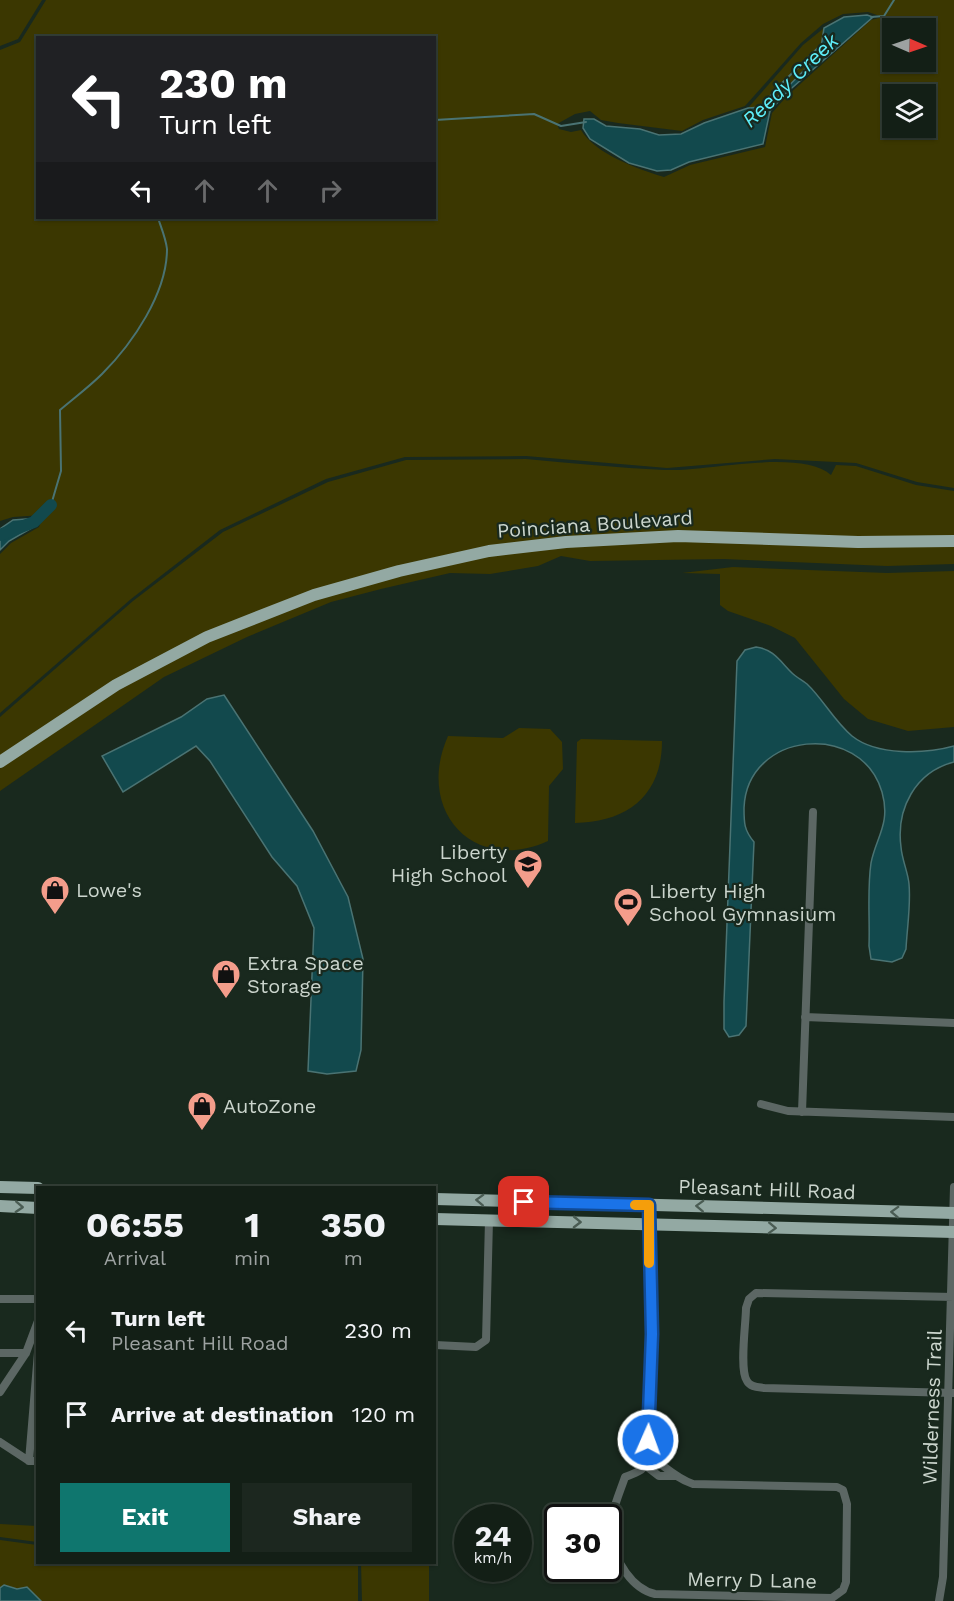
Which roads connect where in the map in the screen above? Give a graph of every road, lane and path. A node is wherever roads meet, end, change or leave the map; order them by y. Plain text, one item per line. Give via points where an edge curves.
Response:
1 (954, 541) edge
2 (0, 762) edge
3 (813, 812) dead end
4 (805, 1017) junction
5 (954, 1023) edge
6 (761, 1104) dead end
7 (802, 1112) junction
8 (954, 1117) edge
9 (954, 1186) edge
10 (0, 1187) edge
11 (36, 1188) edge
12 (436, 1199) edge
13 (524, 1202) junction
14 (649, 1205) junction
15 (0, 1206) edge
16 (36, 1208) edge
17 (953, 1213) edge
18 (436, 1219) edge
19 (489, 1220) junction
20 (648, 1224) junction
21 (954, 1232) edge
22 (952, 1297) edge
23 (0, 1299) edge
24 (36, 1299) edge
25 (36, 1328) edge
26 (34, 1335) junction
27 (36, 1343) edge
28 (436, 1346) edge
29 (0, 1353) edge
30 (26, 1353) junction
31 (0, 1392) edge
32 (951, 1393) edge
33 (36, 1395) edge
34 (0, 1442) edge
35 (951, 1452) edge
36 (648, 1455) junction
37 (33, 1461) edge
38 (646, 1466) junction
39 (675, 1476) junction
40 (939, 1601) edge

1 - 2 main road, Poinciana Boulevard via 678,536 566,542 489,551 399,571 315,595 207,637 116,685
3 - 4 street
4 - 5 street
4 - 7 street
6 - 7 street
7 - 8 street
9 - 17 street, Wilderness Trail
10 - 11 main road
13 -> 12 main road, Pleasant Hill Road
13 - 14 main road, Pleasant Hill Road
13 - 19 main road
17 -> 14 main road, Pleasant Hill Road
14 - 20 street
15 -> 16 main road
17 - 21 street, Wilderness Trail
18 - 19 main road, Pleasant Hill Road
19 -> 20 main road, Pleasant Hill Road
19 - 28 street via 486,1340 476,1347
20 -> 21 main road, Pleasant Hill Road
20 - 36 street via 652,1334
21 - 22 street, Wilderness Trail
22 - 32 street, Wilderness Trail
22 - 32 street via 756,1293 746,1308 744,1371 746,1381 764,1388
23 - 24 street
25 - 26 street
26 - 27 street
26 - 30 street
29 - 30 street
30 - 31 street
32 - 35 street, Wilderness Trail
33 - 37 street
34 - 37 street
35 - 40 street, Wilderness Trail
36 - 38 street
36 - 39 street, Merry D Lane
38 - 39 street, Merry D Lane via 659,1476
38 - 39 street, Merry D Lane via 625,1477 611,1536 633,1583 646,1592 832,1598 843,1590 847,1504 843,1490 693,1484

